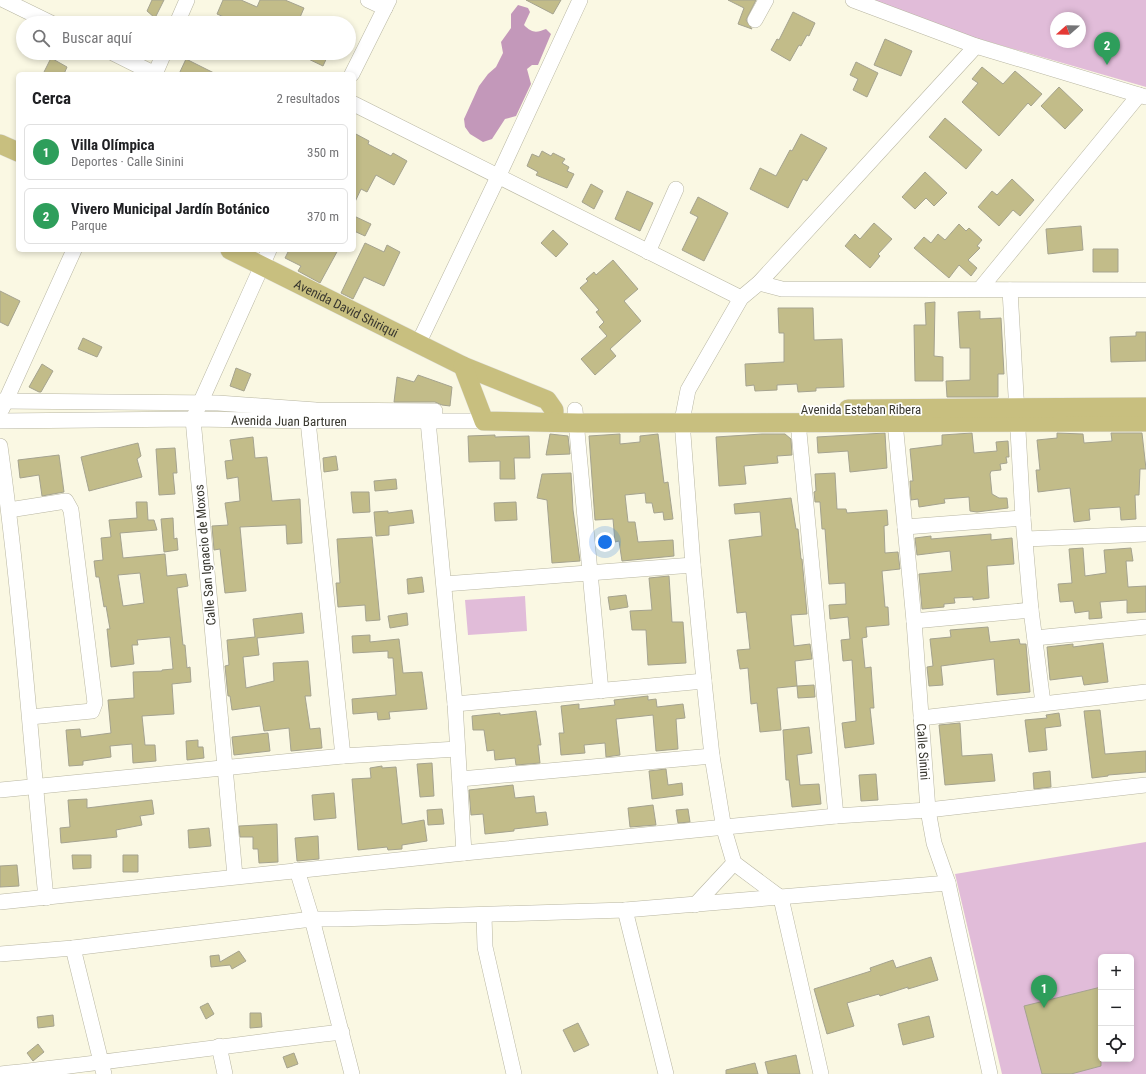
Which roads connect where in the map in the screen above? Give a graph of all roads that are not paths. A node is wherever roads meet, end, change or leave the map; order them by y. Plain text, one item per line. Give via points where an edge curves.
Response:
1 (4, 0) edge
2 (187, 0) edge
3 (368, 0) edge
4 (580, 0) edge
5 (766, 0) edge
6 (853, 0) edge
7 (387, 4) edge
8 (37, 16) edge
9 (180, 16) edge
10 (756, 20) dead end
11 (976, 46) junction
12 (127, 60) edge
13 (161, 60) edge
14 (151, 72) edge
15 (156, 72) edge
16 (353, 72) edge
17 (1143, 96) edge
18 (356, 105) edge
19 (0, 144) edge
20 (16, 151) edge
21 (498, 177) junction
22 (676, 189) dead end
23 (73, 252) edge
24 (239, 252) edge
25 (648, 252) junction
26 (266, 258) edge
27 (760, 283) junction
28 (980, 289) junction
29 (1010, 290) junction
30 (1146, 290) edge
31 (741, 298) junction
32 (418, 344) junction
33 (463, 366) junction
34 (200, 403) junction
35 (2, 405) edge
36 (1146, 407) edge
37 (482, 415) junction
38 (1017, 415) junction
39 (554, 416) junction
40 (576, 416) junction
41 (683, 416) junction
42 (193, 419) junction
43 (0, 421) edge
44 (308, 421) junction
45 (428, 421) junction
46 (798, 422) junction
47 (895, 422) junction
48 (1146, 422) edge
49 (0, 446) edge
50 (9, 510) junction
51 (1024, 518) junction
52 (905, 527) junction
53 (1146, 534) edge
54 (1026, 539) junction
55 (693, 565) junction
56 (590, 573) junction
57 (444, 584) junction
58 (1031, 610) junction
59 (914, 621) junction
60 (1146, 627) edge
61 (1035, 638) junction
62 (704, 681) junction
63 (601, 691) junction
64 (1146, 692) edge
65 (1043, 702) junction
66 (455, 704) junction
67 (30, 717) junction
68 (921, 718) junction
69 (457, 749) junction
70 (343, 756) junction
71 (712, 756) junction
72 (225, 767) junction
73 (460, 779) junction
74 (1146, 785) edge
75 (35, 788) junction
76 (0, 790) edge
77 (929, 814) junction
78 (836, 816) junction
79 (724, 829) junction
80 (464, 853) junction
81 (734, 863) junction
82 (297, 870) junction
83 (235, 876) junction
84 (948, 884) junction
85 (46, 898) junction
86 (781, 898) junction
87 (0, 902) edge
88 (695, 905) junction
89 (625, 910) junction
90 (484, 916) junction
91 (312, 919) junction
92 (73, 948) junction
93 (0, 954) edge
94 (342, 1032) junction
95 (219, 1046) junction
96 (103, 1068) edge
97 (0, 1074) edge
98 (225, 1074) edge
99 (352, 1074) edge
100 (514, 1074) edge
101 (666, 1074) edge
102 (821, 1074) edge
103 (990, 1074) edge

1 - 8 street
2 - 9 street
3 - 7 street
4 - 21 street
5 - 10 street
6 - 11 street
7 - 16 street
11 - 17 street
11 - 27 street
12 - 14 street
13 - 15 street
17 - 28 street
18 - 21 street
19 - 20 main road
21 - 25 street
21 - 32 street
22 - 25 street
23 - 35 street
24 - 26 main road, Avenida David Shiriqui
25 - 31 street
26 - 32 main road, Avenida David Shiriqui
26 - 34 street, Calle San Ignacio de Moxos
27 - 28 street via 782,289
27 - 31 street
28 - 29 street
29 - 30 street
29 - 38 street
31 - 41 street via 688,390
32 - 33 main road, Avenida David Shiriqui
33 - 37 main road
33 - 39 main road, Avenida David Shiriqui via 548,400
34 - 35 street, Avenida Juan Barturen
34 - 37 street, Avenida Juan Barturen via 316,410
34 - 42 street, Calle San Ignacio de Moxos
36 - 38 main road, Avenida Esteban Ribera
37 - 39 main road, Avenida Juan Barturen
37 - 45 street, Avenida Juan Barturen
38 - 41 main road, Avenida Esteban Ribera
38 - 47 main road, Avenida Esteban Ribera
38 - 48 main road, Avenida Esteban Ribera
38 - 51 street
39 - 40 main road, Avenida Juan Barturen
40 - 41 main road, Avenida Esteban Ribera
40 - 56 street
41 - 46 main road, Avenida Esteban Ribera
41 - 55 street
42 - 43 street, Avenida Juan Barturen
42 - 44 street, Avenida Juan Barturen
42 - 72 street, Calle San Ignacio de Moxos
44 - 45 street, Avenida Juan Barturen
44 - 70 street
45 - 57 street
46 - 47 main road, Avenida Esteban Ribera
46 - 78 street
47 - 52 street, Calle Sinini
49 - 50 street
50 - 67 street
50 - 67 street via 66,501 70,510 95,703 92,711
51 - 52 street
51 - 54 street
52 - 59 street, Calle Sinini
53 - 54 street
54 - 58 street
55 - 56 street
55 - 62 street
56 - 57 street
56 - 63 street
57 - 66 street
58 - 59 street
58 - 61 street
59 - 68 street, Calle Sinini
60 - 61 street
61 - 65 street
62 - 63 street
62 - 71 street
63 - 66 street
64 - 65 street
65 - 68 street
66 - 69 street
67 - 75 street
68 - 77 street, Calle Sinini
69 - 70 street
69 - 73 street
70 - 72 street
71 - 73 street
71 - 79 street
72 - 75 street
72 - 83 street, Calle San Ignacio de Moxos
73 - 80 street
74 - 77 street
75 - 76 street
75 - 85 street
77 - 78 street
77 - 84 street, Calle Sinini via 934,843
78 - 79 street
79 - 80 street
79 - 81 street
80 - 82 street
81 - 86 street
81 - 88 street
82 - 83 street
82 - 91 street
83 - 85 street
84 - 86 street
84 - 103 street, Calle Sinini
85 - 87 street
86 - 88 street
86 - 102 street
88 - 89 street
89 - 90 street
89 - 101 street
90 - 91 street
90 - 100 street via 485,947
91 - 92 street
91 - 94 street
92 - 93 street
92 - 96 street
94 - 95 street
94 - 99 street
95 - 96 street
95 - 98 street
96 - 97 street

